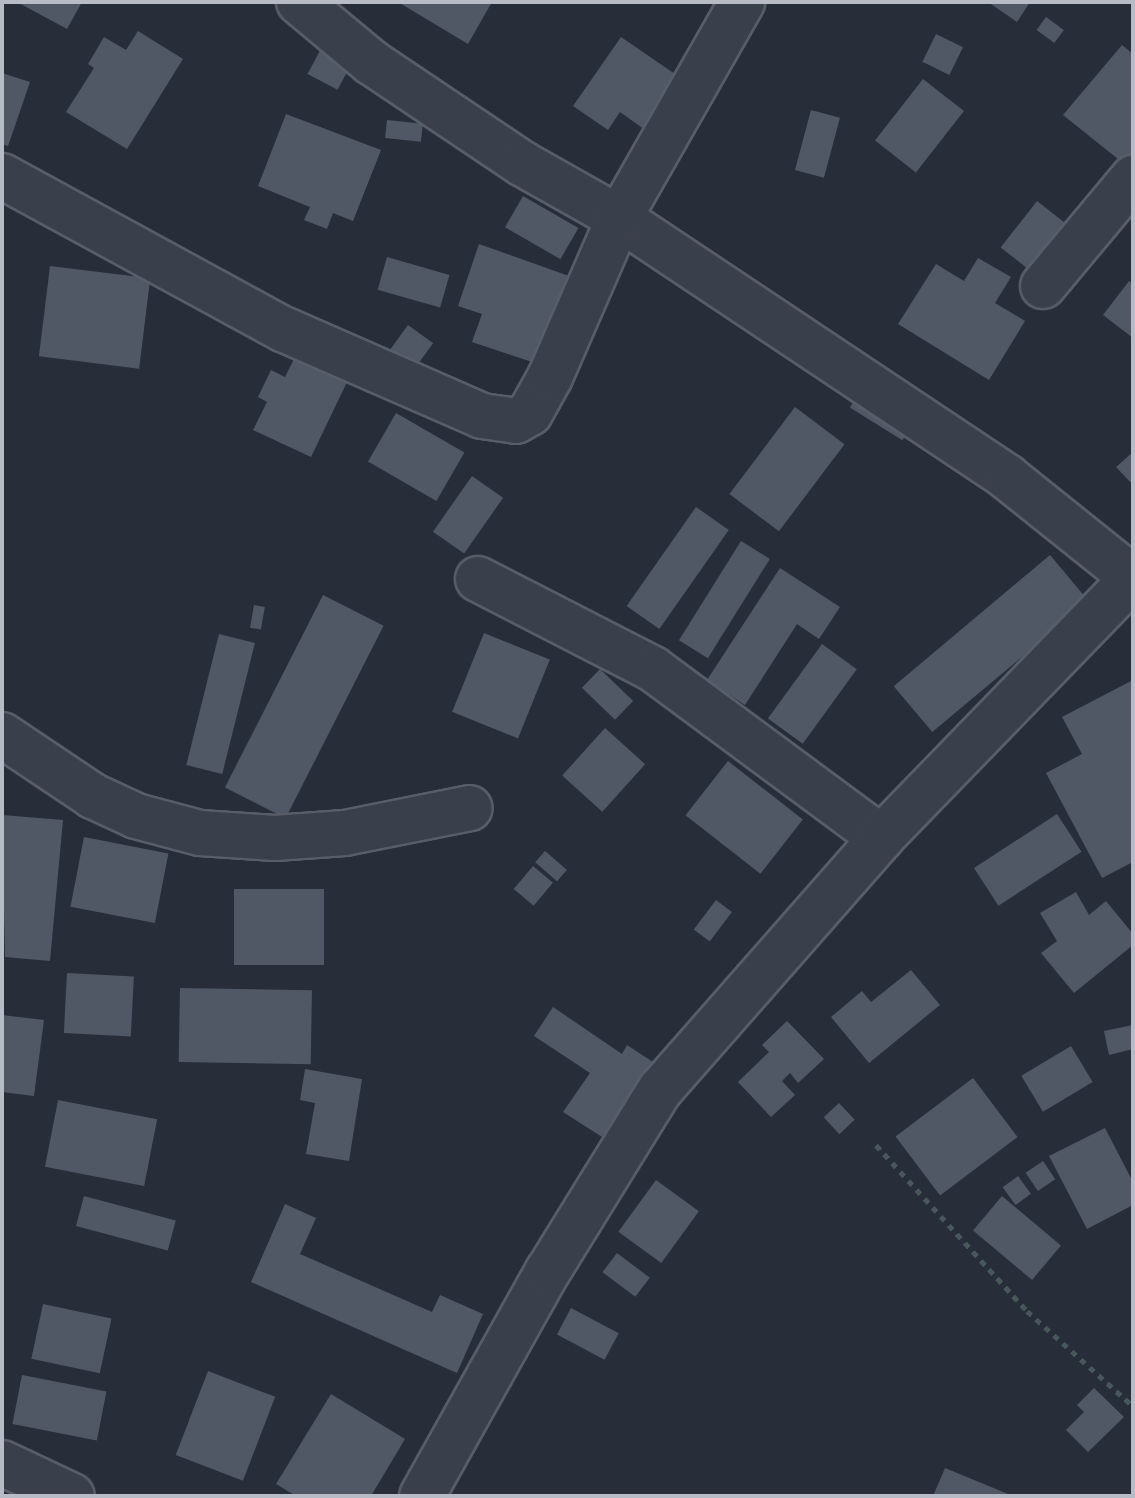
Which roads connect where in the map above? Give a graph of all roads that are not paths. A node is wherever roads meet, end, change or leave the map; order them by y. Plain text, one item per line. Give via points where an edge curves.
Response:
1 (299, 2) edge
2 (742, 2) edge
3 (2, 176) edge
4 (1133, 178) edge
5 (619, 218) junction
6 (1043, 286) dead end
7 (1133, 578) edge
8 (478, 579) dead end
9 (2, 735) edge
10 (470, 808) dead end
11 (881, 838) junction
12 (2, 1463) edge
13 (72, 1496) edge
14 (422, 1496) edge

1 - 5 street via 383,71 523,164
2 - 5 street
3 - 5 street via 283,329 482,416 516,421 530,413 550,377
4 - 6 street
5 - 7 street via 1007,477
7 - 11 street
8 - 11 street via 653,669
9 - 10 street via 93,796 136,816 200,833 275,838 345,833
11 - 14 street via 660,1090 548,1271
12 - 13 street

